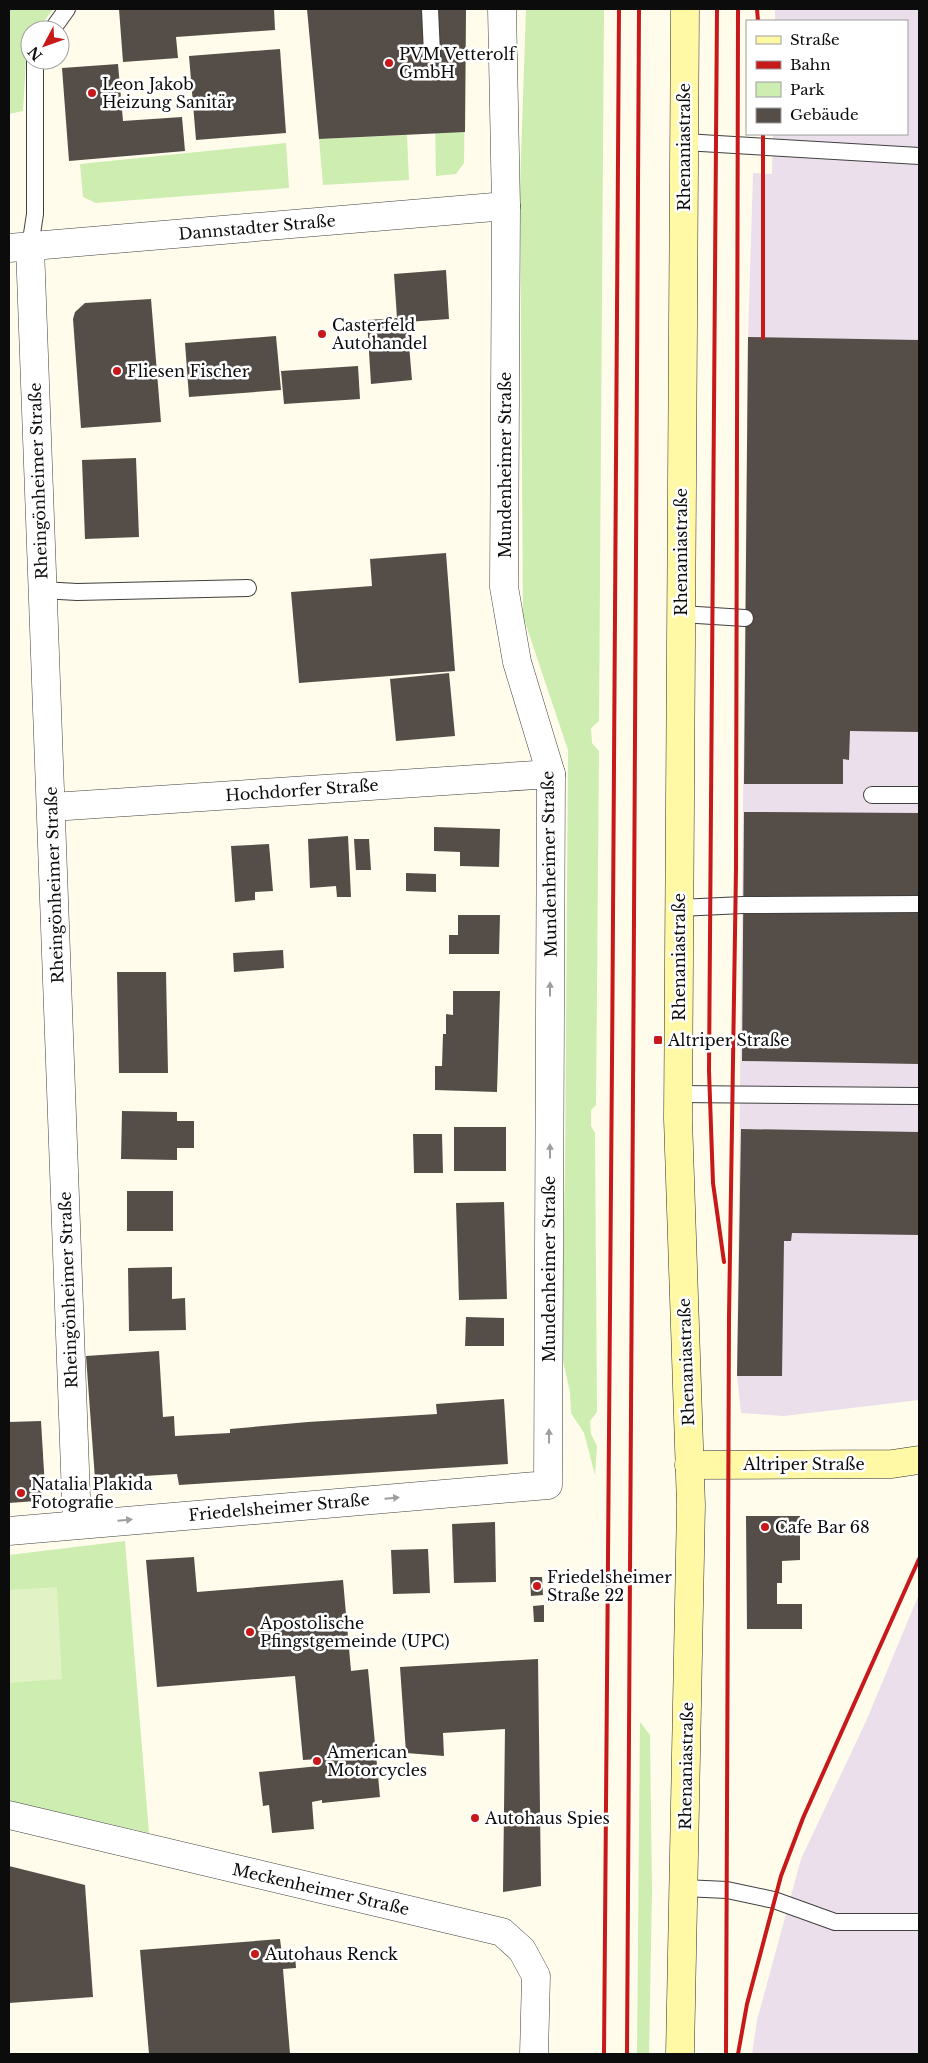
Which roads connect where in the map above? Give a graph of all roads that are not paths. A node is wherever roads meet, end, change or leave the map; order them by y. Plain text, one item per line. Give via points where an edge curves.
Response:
1 (67, 9) edge
2 (430, 9) edge
3 (502, 9) edge
4 (685, 9) edge
5 (59, 20) edge
6 (432, 54) dead end
7 (36, 70) edge
8 (684, 142) junction
9 (919, 156) edge
10 (506, 206) junction
11 (19, 247) edge
12 (248, 588) dead end
13 (42, 590) junction
14 (681, 614) junction
15 (745, 618) dead end
16 (551, 774) junction
17 (872, 795) dead end
18 (919, 795) edge
19 (52, 807) junction
20 (919, 904) edge
21 (679, 908) junction
22 (678, 1094) junction
23 (919, 1096) edge
24 (919, 1460) edge
25 (689, 1465) junction
26 (548, 1485) joint
27 (77, 1524) junction
28 (9, 1530) edge
29 (9, 1815) edge
30 (683, 1888) junction
31 (919, 1922) edge
32 (534, 2054) edge
33 (680, 2054) edge

1 - 5 lane
2 - 6 lane
3 - 10 street, Mundenheimer Straße
4 - 8 street, Rhenaniastraße
7 - 11 lane via 35,214
8 - 9 lane
8 - 14 street, Rhenaniastraße
10 - 11 street, Dannstadter Straße
10 - 16 street, Mundenheimer Straße via 504,587 517,662
11 - 13 street, Rheingönheimer Straße
12 - 13 lane
13 - 19 street, Rheingönheimer Straße
14 - 15 lane
14 - 21 street, Rhenaniastraße
16 - 19 street, Hochdorfer Straße
26 -> 16 street, Mundenheimer Straße
17 - 18 lane
19 - 27 street, Rheingönheimer Straße
20 - 21 lane via 743,904
21 - 22 street, Rhenaniastraße
22 - 23 lane
22 - 25 street, Rhenaniastraße
24 - 25 street, Altriper Straße via 892,1464
25 - 30 street, Rhenaniastraße
27 -> 26 street, Friedelsheimer Straße
27 - 28 street, Friedelsheimer Straße
29 - 32 street, Meckenheimer Straße via 502,1932 522,1950 536,1976
30 - 31 lane via 727,1890 774,1900 835,1922
30 - 33 street, Rhenaniastraße

